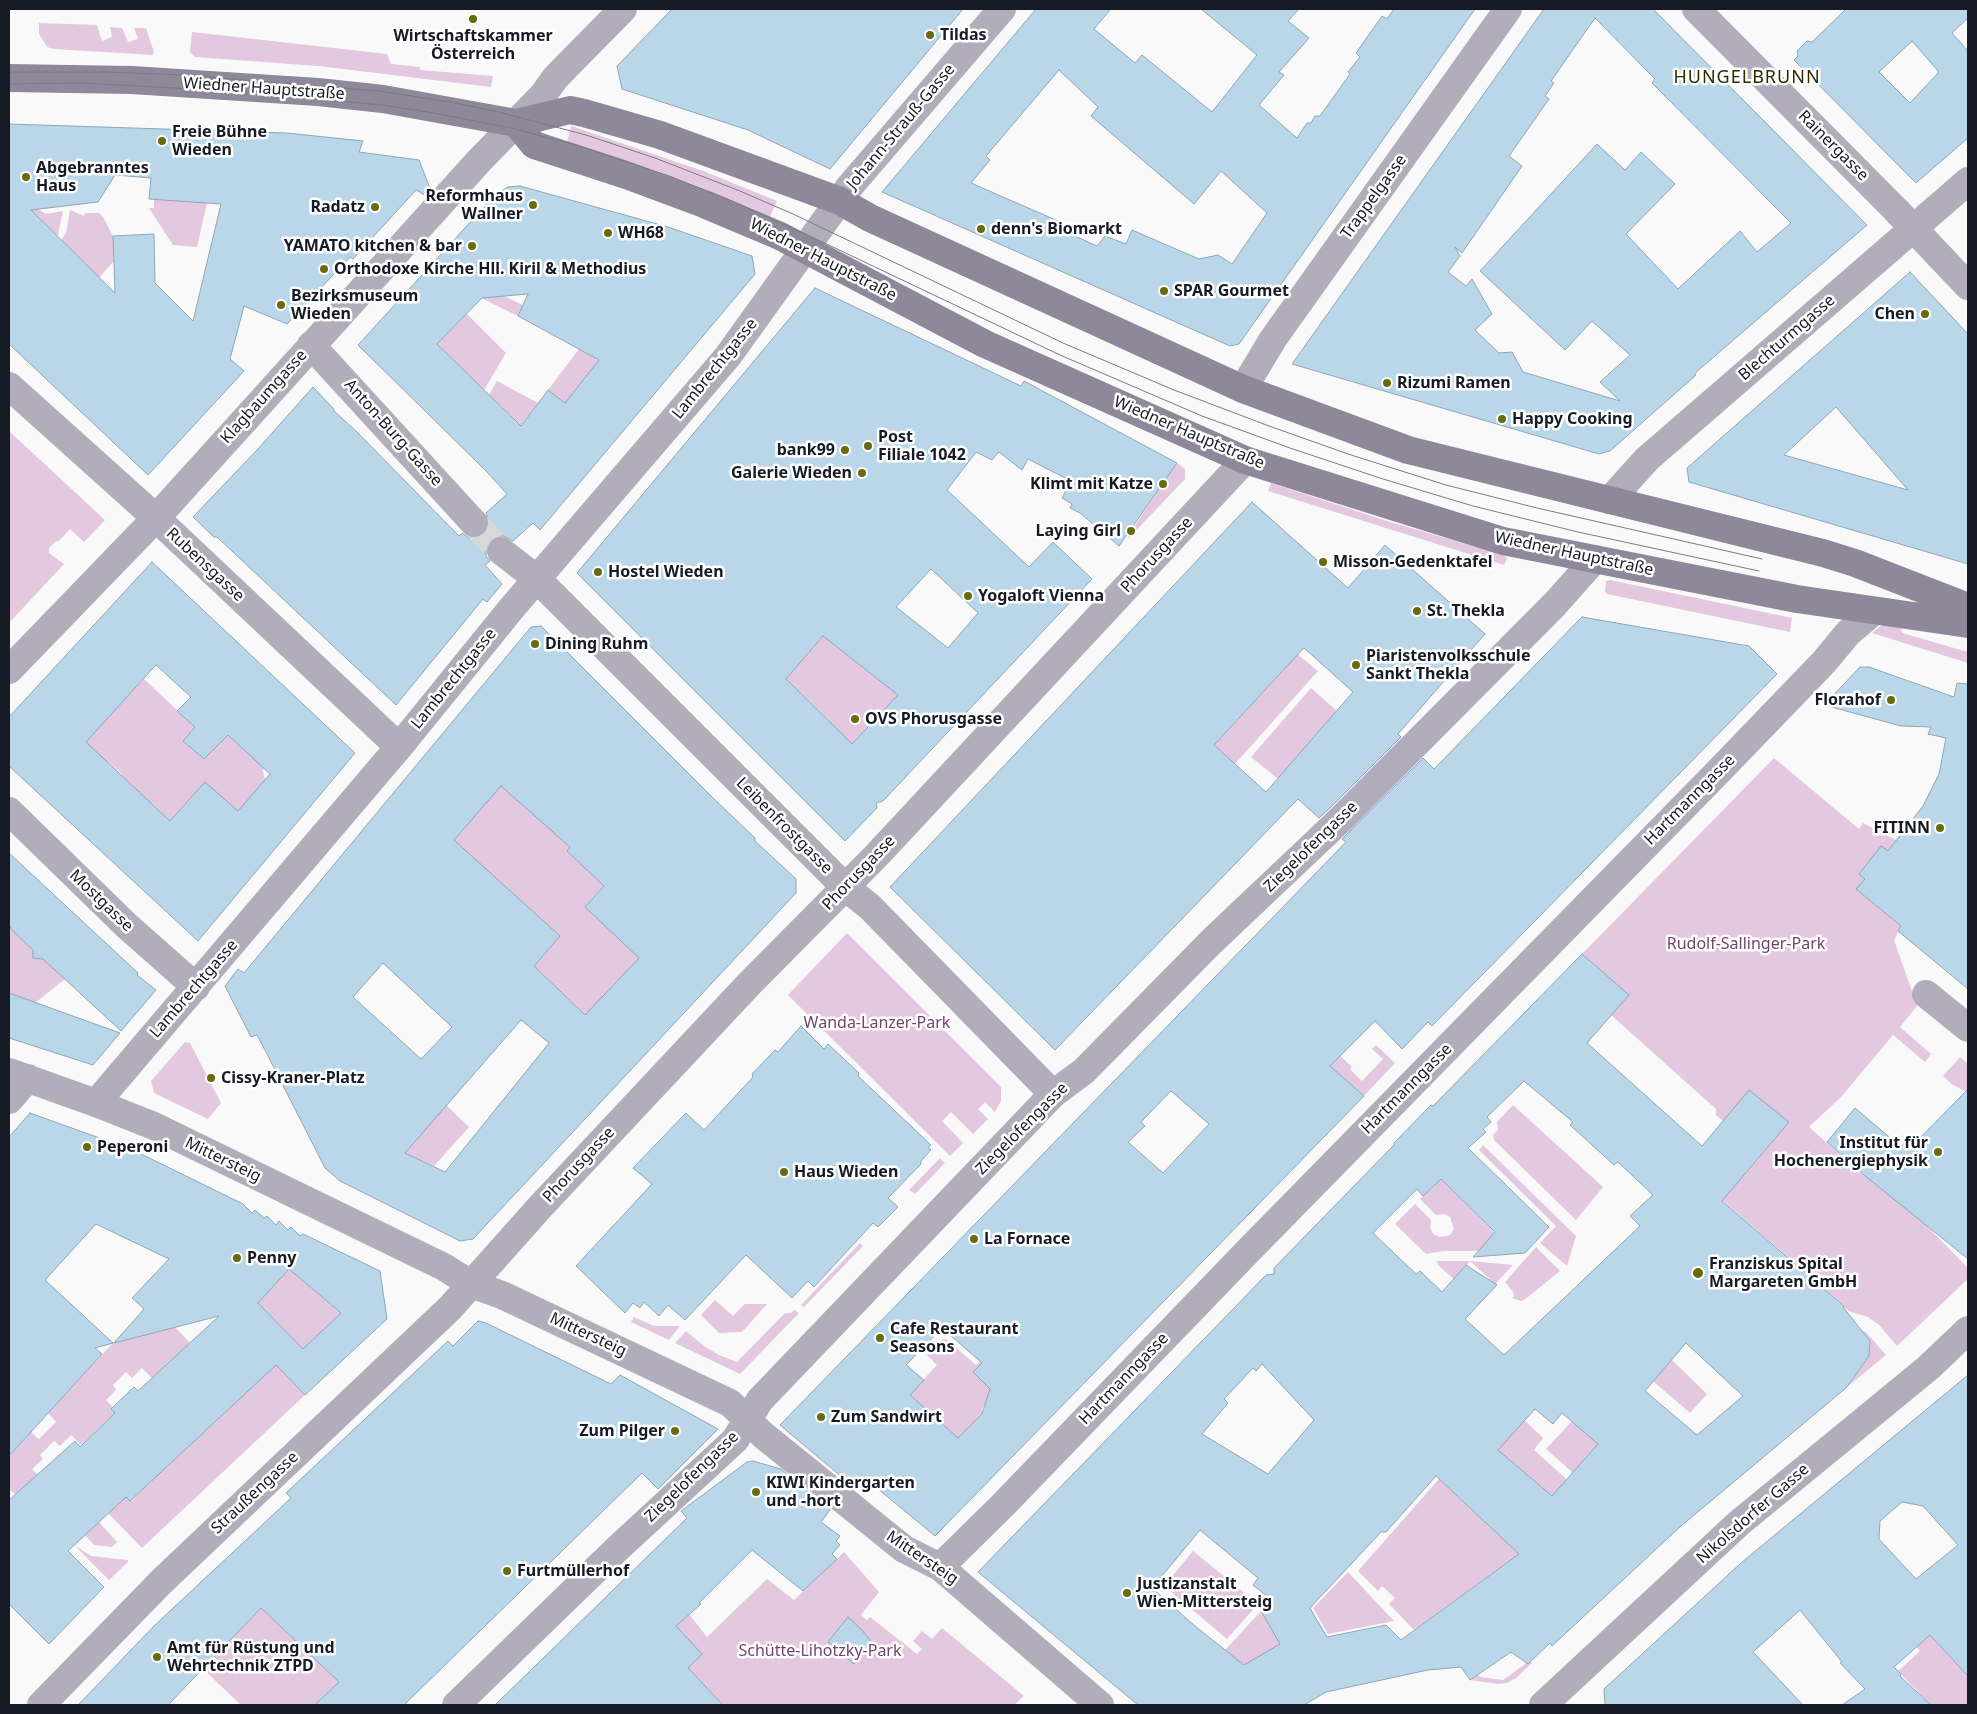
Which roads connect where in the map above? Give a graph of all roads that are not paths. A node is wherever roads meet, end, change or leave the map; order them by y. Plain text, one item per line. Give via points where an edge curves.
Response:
1 (622, 9) edge
2 (1002, 9) edge
3 (1508, 9) edge
4 (1696, 9) edge
5 (9, 78) edge
6 (516, 123) junction
7 (1968, 181) edge
8 (840, 201) junction
9 (1914, 228) junction
10 (806, 249) junction
11 (1968, 286) edge
12 (311, 345) junction
13 (9, 386) edge
14 (1243, 389) junction
15 (1245, 460) junction
16 (1610, 500) junction
17 (156, 518) junction
18 (474, 523) tunnel mouth
19 (501, 551) tunnel mouth
20 (1595, 559) junction
21 (537, 579) junction
22 (1968, 607) edge
23 (1874, 611) junction
24 (1968, 624) edge
25 (9, 670) edge
26 (399, 747) junction
27 (9, 811) edge
28 (845, 888) junction
29 (196, 987) junction
30 (1926, 994) dead end
31 (1968, 1028) edge
32 (18, 1075) edge
33 (1053, 1094) junction
34 (9, 1100) edge
35 (96, 1103) junction
36 (471, 1284) junction
37 (1968, 1330) edge
38 (747, 1420) junction
39 (940, 1567) junction
40 (41, 1705) edge
41 (456, 1705) edge
42 (1100, 1705) edge
43 (1543, 1705) edge

1 - 6 street, Klagbaumgasse
2 - 8 street, Johann-Strauß-Gasse
3 - 14 street, Trappelgasse via 1273,339
4 - 9 street, Rainergasse
5 - 6 main road, Wiedner Hauptstraße via 132,80 318,92 392,101
6 - 8 main road, Wiedner Hauptstraße via 570,110 584,113 660,135
6 - 10 main road, Wiedner Hauptstraße via 534,145 704,204
6 - 12 street, Klagbaumgasse
7 - 9 street, Blechturmgasse
8 - 10 street, Johann-Strauß-Gasse
8 - 14 main road, Wiedner Hauptstraße via 882,224
9 - 11 street, Rainergasse
9 - 16 street, Blechturmgasse via 1647,459
10 - 15 main road, Wiedner Hauptstraße via 985,344
10 - 21 street, Lambrechtgasse via 728,356
12 - 17 street, Klagbaumgasse
12 - 18 street, Anton-Burg-Gasse
13 - 17 street, Rubensgasse
14 - 16 main road, Wiedner Hauptstraße via 1408,450
15 - 20 main road, Wiedner Hauptstraße via 1503,541
15 - 28 street, Phorusgasse
16 - 22 main road, Wiedner Hauptstraße via 1836,557
17 - 25 street, Klagbaumgasse
17 - 26 street, Rubensgasse
19 - 21 street
20 - 23 main road, Wiedner Hauptstraße
20 - 33 street, Ziegelofengasse via 1555,604 1342,818 1211,942 1084,1071
21 - 26 street, Lambrechtgasse
21 - 28 street, Leibenfrostgasse
23 - 24 main road, Wiedner Hauptstraße
23 - 39 street, Hartmanngasse via 1848,633 1715,775
26 - 29 street, Lambrechtgasse
27 - 29 street, Mostgasse via 127,926
28 - 33 street, Leibenfrostgasse via 870,907
28 - 36 street, Phorusgasse via 743,990
29 - 35 street, Lambrechtgasse
30 - 31 street
32 - 34 street
32 - 35 street, Mittersteig
33 - 38 street, Ziegelofengasse via 760,1400
35 - 36 street, Mittersteig via 154,1126 444,1267
36 - 38 street, Mittersteig via 502,1295 730,1403
36 - 40 street, Straußengasse via 450,1308 162,1580
37 - 43 street, Nikolsdorfer Gasse via 1928,1368 1739,1523
38 - 39 street, Mittersteig via 904,1549
38 - 41 street, Ziegelofengasse via 735,1440
39 - 42 street, Mittersteig

